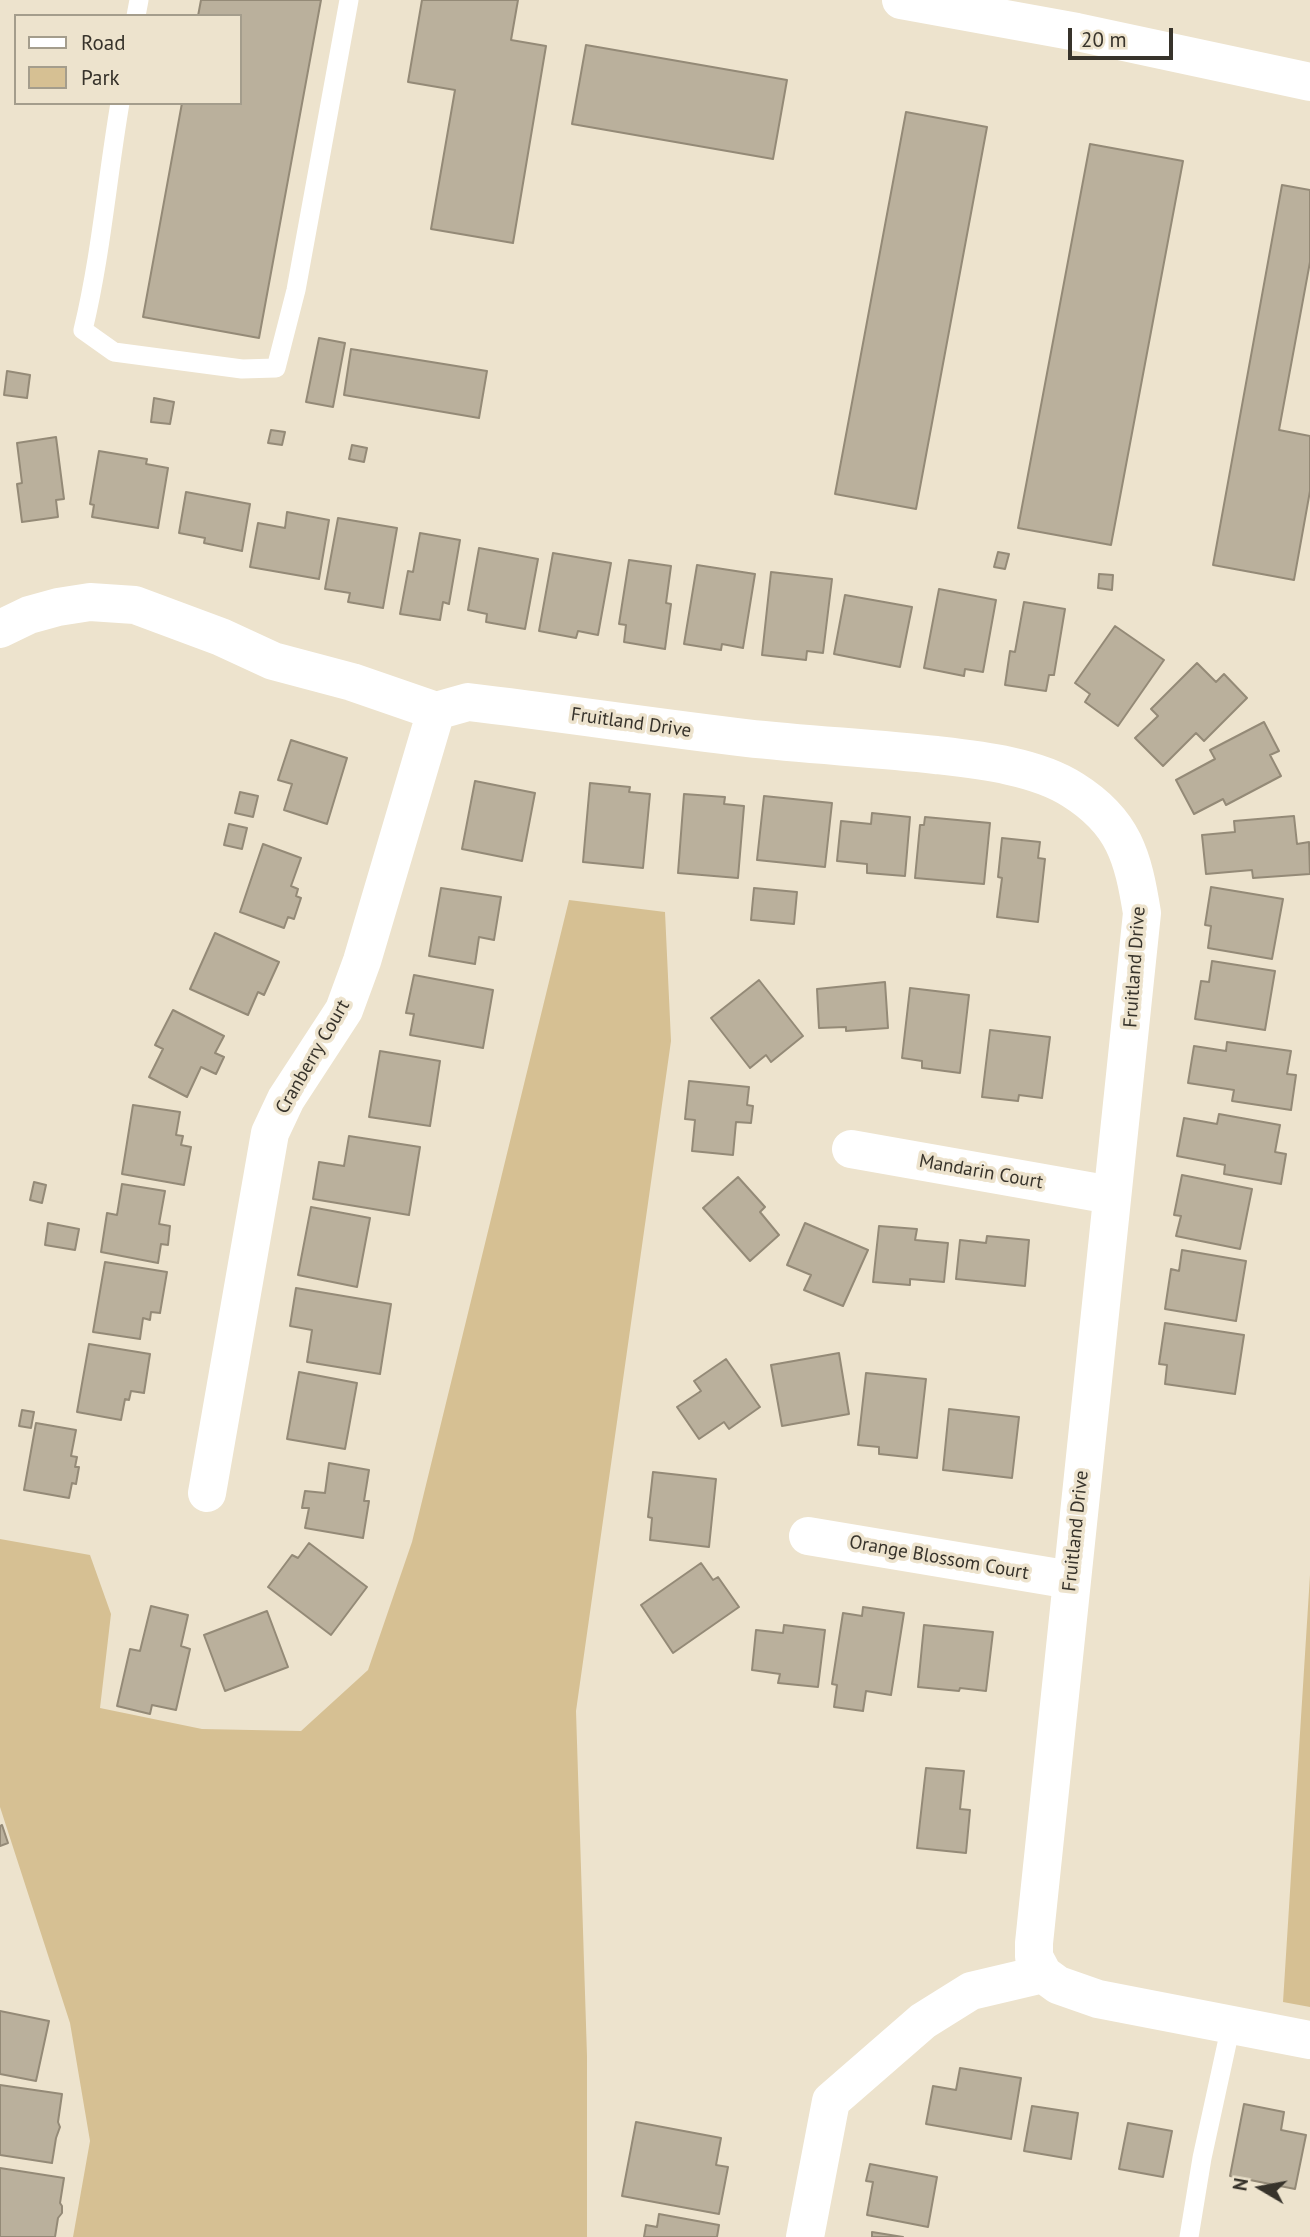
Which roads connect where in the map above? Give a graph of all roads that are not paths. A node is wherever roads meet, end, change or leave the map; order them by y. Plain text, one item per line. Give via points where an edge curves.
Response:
1 (349, 0) edge
2 (901, 0) edge
3 (1310, 82) edge
4 (120, 105) edge
5 (0, 629) edge
6 (436, 711) junction
7 (851, 1149) dead end
8 (1111, 1195) junction
9 (207, 1493) dead end
10 (808, 1536) dead end
11 (1071, 1580) junction
12 (1043, 1974) junction
13 (1231, 2025) junction
14 (1310, 2040) edge
15 (805, 2237) edge
16 (1189, 2237) edge

1 - 4 lane via 296,290 276,369 242,369 114,352 83,330
2 - 3 street
5 - 6 street via 58,607 90,602 135,605 272,660
6 - 8 street, Fruitland Drive via 468,702 748,738 997,762 1071,788 1101,811 1124,840 1142,913
6 - 9 street, Cranberry Court via 344,1010 286,1099 270,1133
7 - 8 street, Mandarin Court
8 - 11 street, Fruitland Drive
10 - 11 street, Orange Blossom Court
11 - 12 street, Fruitland Drive via 1034,1943 1034,1957
12 - 13 street via 1098,1999
12 - 15 street via 971,1991 923,2021 831,2101
13 - 14 street
13 - 16 lane

